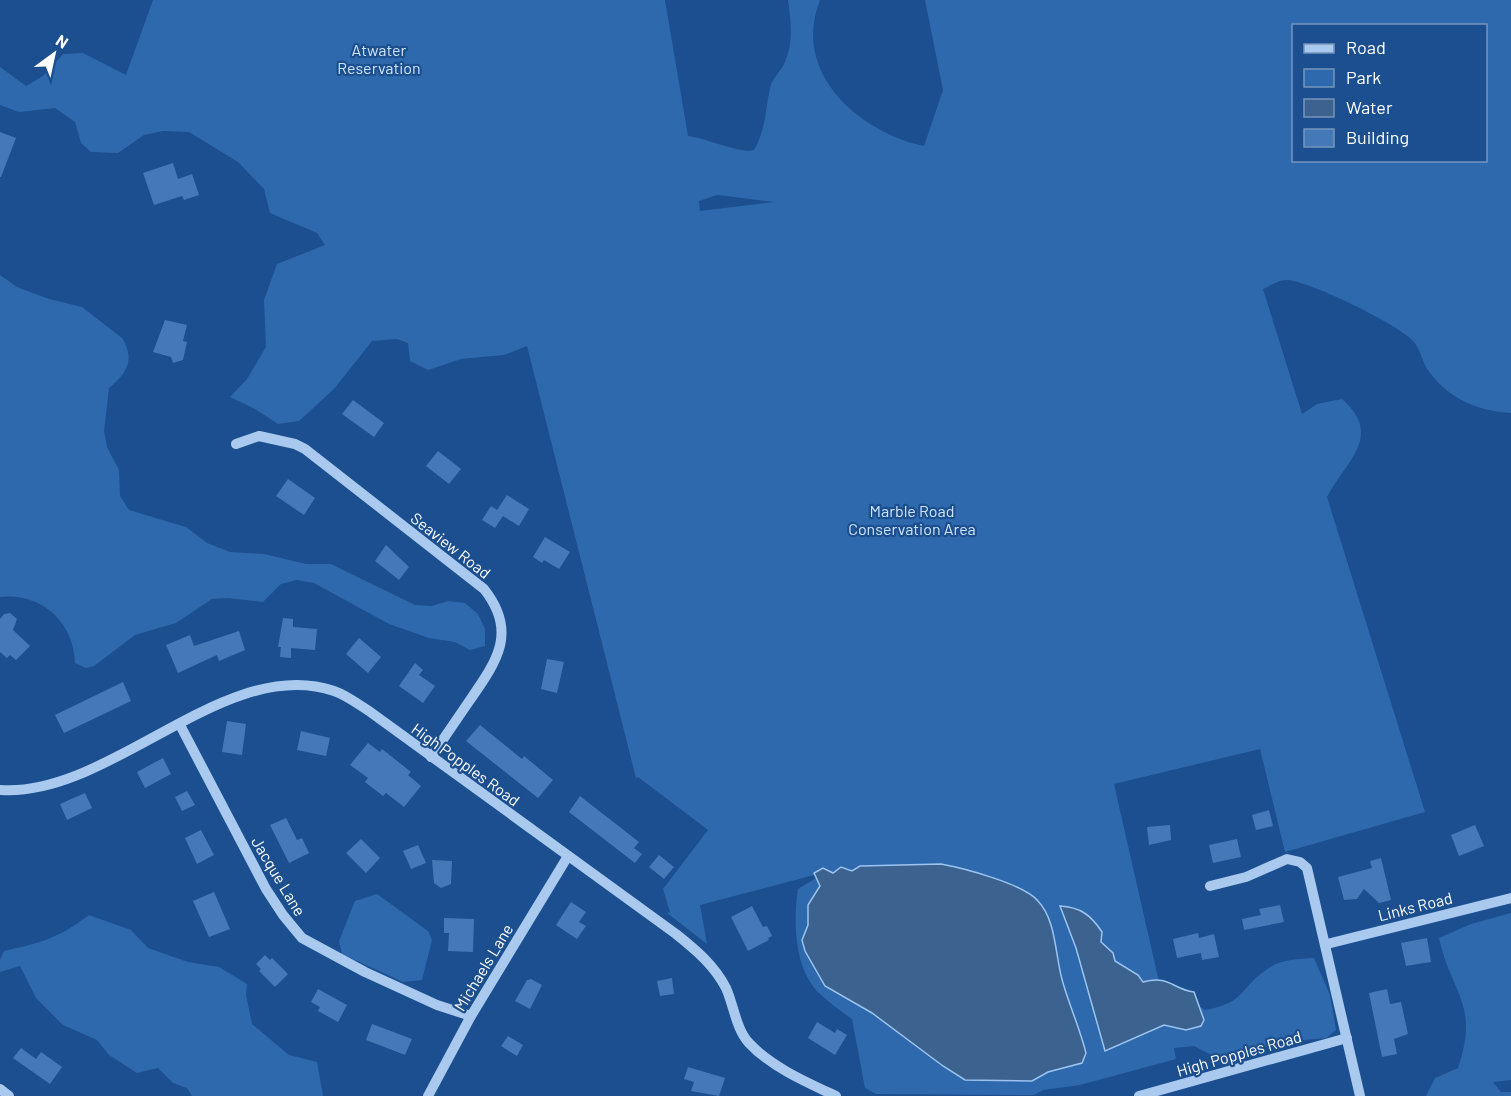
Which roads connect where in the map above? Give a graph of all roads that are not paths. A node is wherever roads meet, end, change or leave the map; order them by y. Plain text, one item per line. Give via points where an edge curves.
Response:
1 (236, 444) dead end
2 (180, 725) junction
3 (431, 756) junction
4 (0, 790) edge
5 (568, 856) junction
6 (1210, 886) dead end
7 (1511, 898) edge
8 (1327, 944) junction
9 (471, 1016) junction
10 (1347, 1038) junction
11 (0, 1089) edge
12 (9, 1096) edge
13 (428, 1096) edge
14 (836, 1096) edge
15 (1139, 1096) edge
16 (1360, 1096) edge

1 - 3 street, Seaview Road via 259,436 305,449 492,599 502,624 500,651 492,669
2 - 3 street, High Popples Road via 212,707 256,691 313,686 349,699
2 - 4 street, High Popples Road via 53,783 30,790
2 - 9 street, Jacque Lane via 261,879 296,932 323,952 436,1005
3 - 5 street, High Popples Road
5 - 9 street, Michaels Lane
5 - 14 street, High Popples Road via 707,959 725,986 741,1032 749,1043 769,1060
6 - 8 street via 1246,877 1287,859 1300,862 1307,868
7 - 8 street, Links Road
8 - 10 street
9 - 13 street, Michaels Lane
10 - 15 street, High Popples Road
10 - 16 street
11 - 12 street

